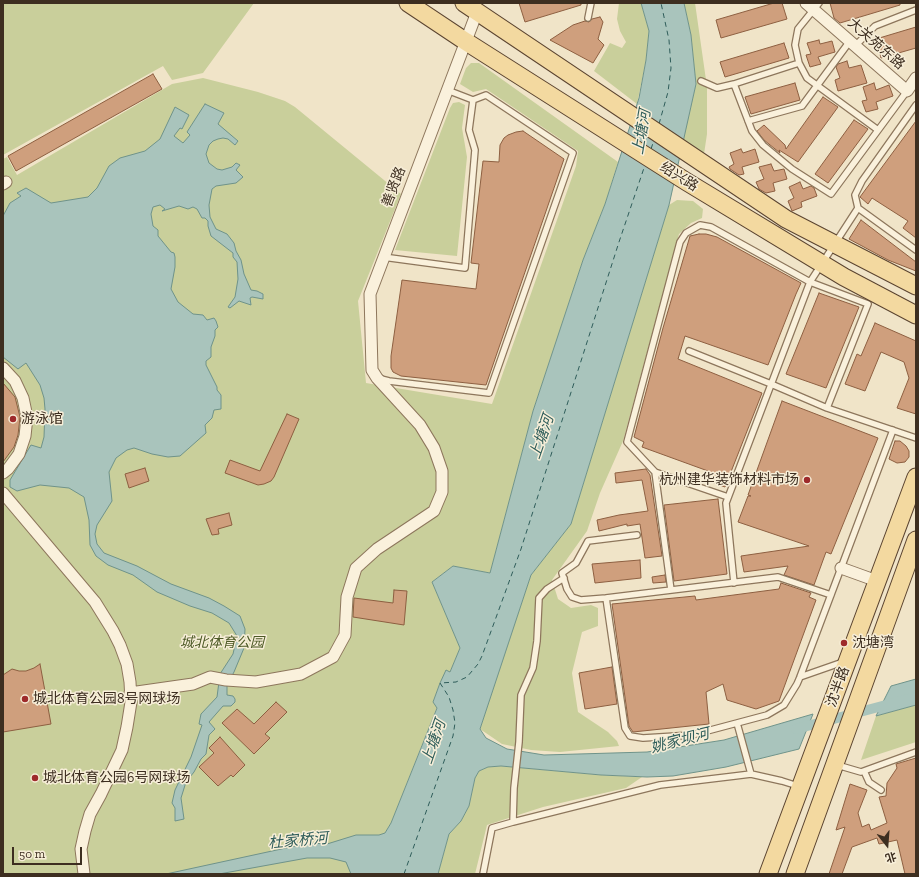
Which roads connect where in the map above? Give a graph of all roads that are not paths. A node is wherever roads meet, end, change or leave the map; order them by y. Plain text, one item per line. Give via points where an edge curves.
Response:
1 (408, 3) edge
2 (591, 3) edge
3 (813, 5) edge
4 (470, 7) edge
5 (916, 10) edge
6 (588, 18) dead end
7 (465, 41) junction
8 (853, 44) junction
9 (798, 63) junction
10 (916, 78) edge
11 (701, 81) dead end
12 (734, 84) junction
13 (817, 85) junction
14 (446, 90) junction
15 (907, 91) junction
16 (473, 100) junction
17 (916, 105) edge
18 (748, 121) junction
19 (878, 130) junction
20 (858, 208) junction
21 (834, 244) junction
22 (916, 250) edge
23 (383, 257) junction
24 (821, 264) junction
25 (810, 282) junction
26 (916, 286) edge
27 (916, 315) edge
28 (689, 351) dead end
29 (3, 368) edge
30 (377, 378) junction
31 (771, 384) junction
32 (827, 408) junction
33 (893, 430) junction
34 (916, 438) edge
35 (655, 472) junction
36 (3, 473) edge
37 (916, 477) edge
38 (3, 492) edge
39 (728, 497) junction
40 (637, 535) dead end
41 (916, 540) edge
42 (841, 568) junction
43 (564, 578) junction
44 (877, 581) junction
45 (734, 583) junction
46 (671, 590) junction
47 (830, 595) junction
48 (606, 598) junction
49 (847, 661) junction
50 (800, 677) junction
51 (130, 693) junction
52 (737, 723) junction
53 (916, 752) edge
54 (835, 764) junction
55 (864, 771) junction
56 (751, 774) junction
57 (800, 787) junction
58 (880, 790) dead end
59 (513, 822) junction
60 (84, 874) edge
61 (482, 874) edge
62 (768, 874) edge
63 (795, 874) edge

1 - 7 main road, 绍兴路
2 - 6 lane
3 - 8 street, 大关苑东路
3 - 9 lane via 798,29 795,45
4 - 7 street, 善贤路
4 - 21 main road, 绍兴路 via 786,219
5 - 8 lane via 875,26
7 - 14 street, 善贤路
7 - 24 main road, 绍兴路
8 - 13 lane
8 - 15 street, 大关苑东路
9 - 12 lane
9 - 13 lane via 807,78
10 - 15 street
11 - 12 lane via 717,88
12 - 18 lane
13 - 18 lane via 802,106
13 - 19 lane
14 - 16 lane
14 - 23 street, 善贤路
15 - 19 lane
16 - 23 lane via 469,130 475,150 465,268
16 - 30 lane via 486,95 573,154 489,394
17 - 20 lane via 854,195
18 - 19 lane via 763,146 792,169 831,194
20 - 21 lane
20 - 22 lane
21 - 24 lane
21 - 26 main road, 绍兴路
23 - 30 street, 善贤路 via 370,294 372,370
24 - 25 lane
24 - 27 main road, 绍兴路
25 - 31 lane
25 - 32 lane via 868,304
25 - 35 lane via 711,226 700,226 686,232 680,242 627,442
28 - 31 lane
29 - 36 street via 15,381 23,398 27,417 25,436 19,454
30 - 51 street via 420,425 434,448 442,471 442,492 434,511 377,549 356,568 347,597 345,634 333,657 301,674 256,682 210,677 193,684
31 - 32 lane
31 - 39 lane
32 - 33 lane
33 - 34 lane
33 - 42 lane
35 - 39 lane
35 - 46 lane
37 - 44 main road, 沈半路
38 - 51 street via 104,616 127,664
39 - 45 lane via 726,503
40 - 43 lane via 588,541 576,563 562,573
41 - 54 main road, 沈半路
42 - 44 street
42 - 47 lane
43 - 48 lane via 572,597 582,600
43 - 59 lane via 547,589 539,598 533,668 521,695
44 - 49 main road, 沈半路
45 - 46 lane
45 - 47 lane via 778,577
46 - 48 lane
47 - 50 lane
48 - 52 lane via 625,728 630,736 643,738 692,735
49 - 50 lane
49 - 57 main road, 沈半路
50 - 52 lane via 784,706 766,715
51 - 60 street via 131,702 122,750 90,814 85,831 81,849
52 - 56 lane
53 - 55 lane
54 - 55 lane
54 - 63 main road, 沈半路
55 - 58 lane via 869,782
56 - 57 lane
56 - 59 lane via 660,785
57 - 62 main road, 沈半路
59 - 61 lane via 492,828

